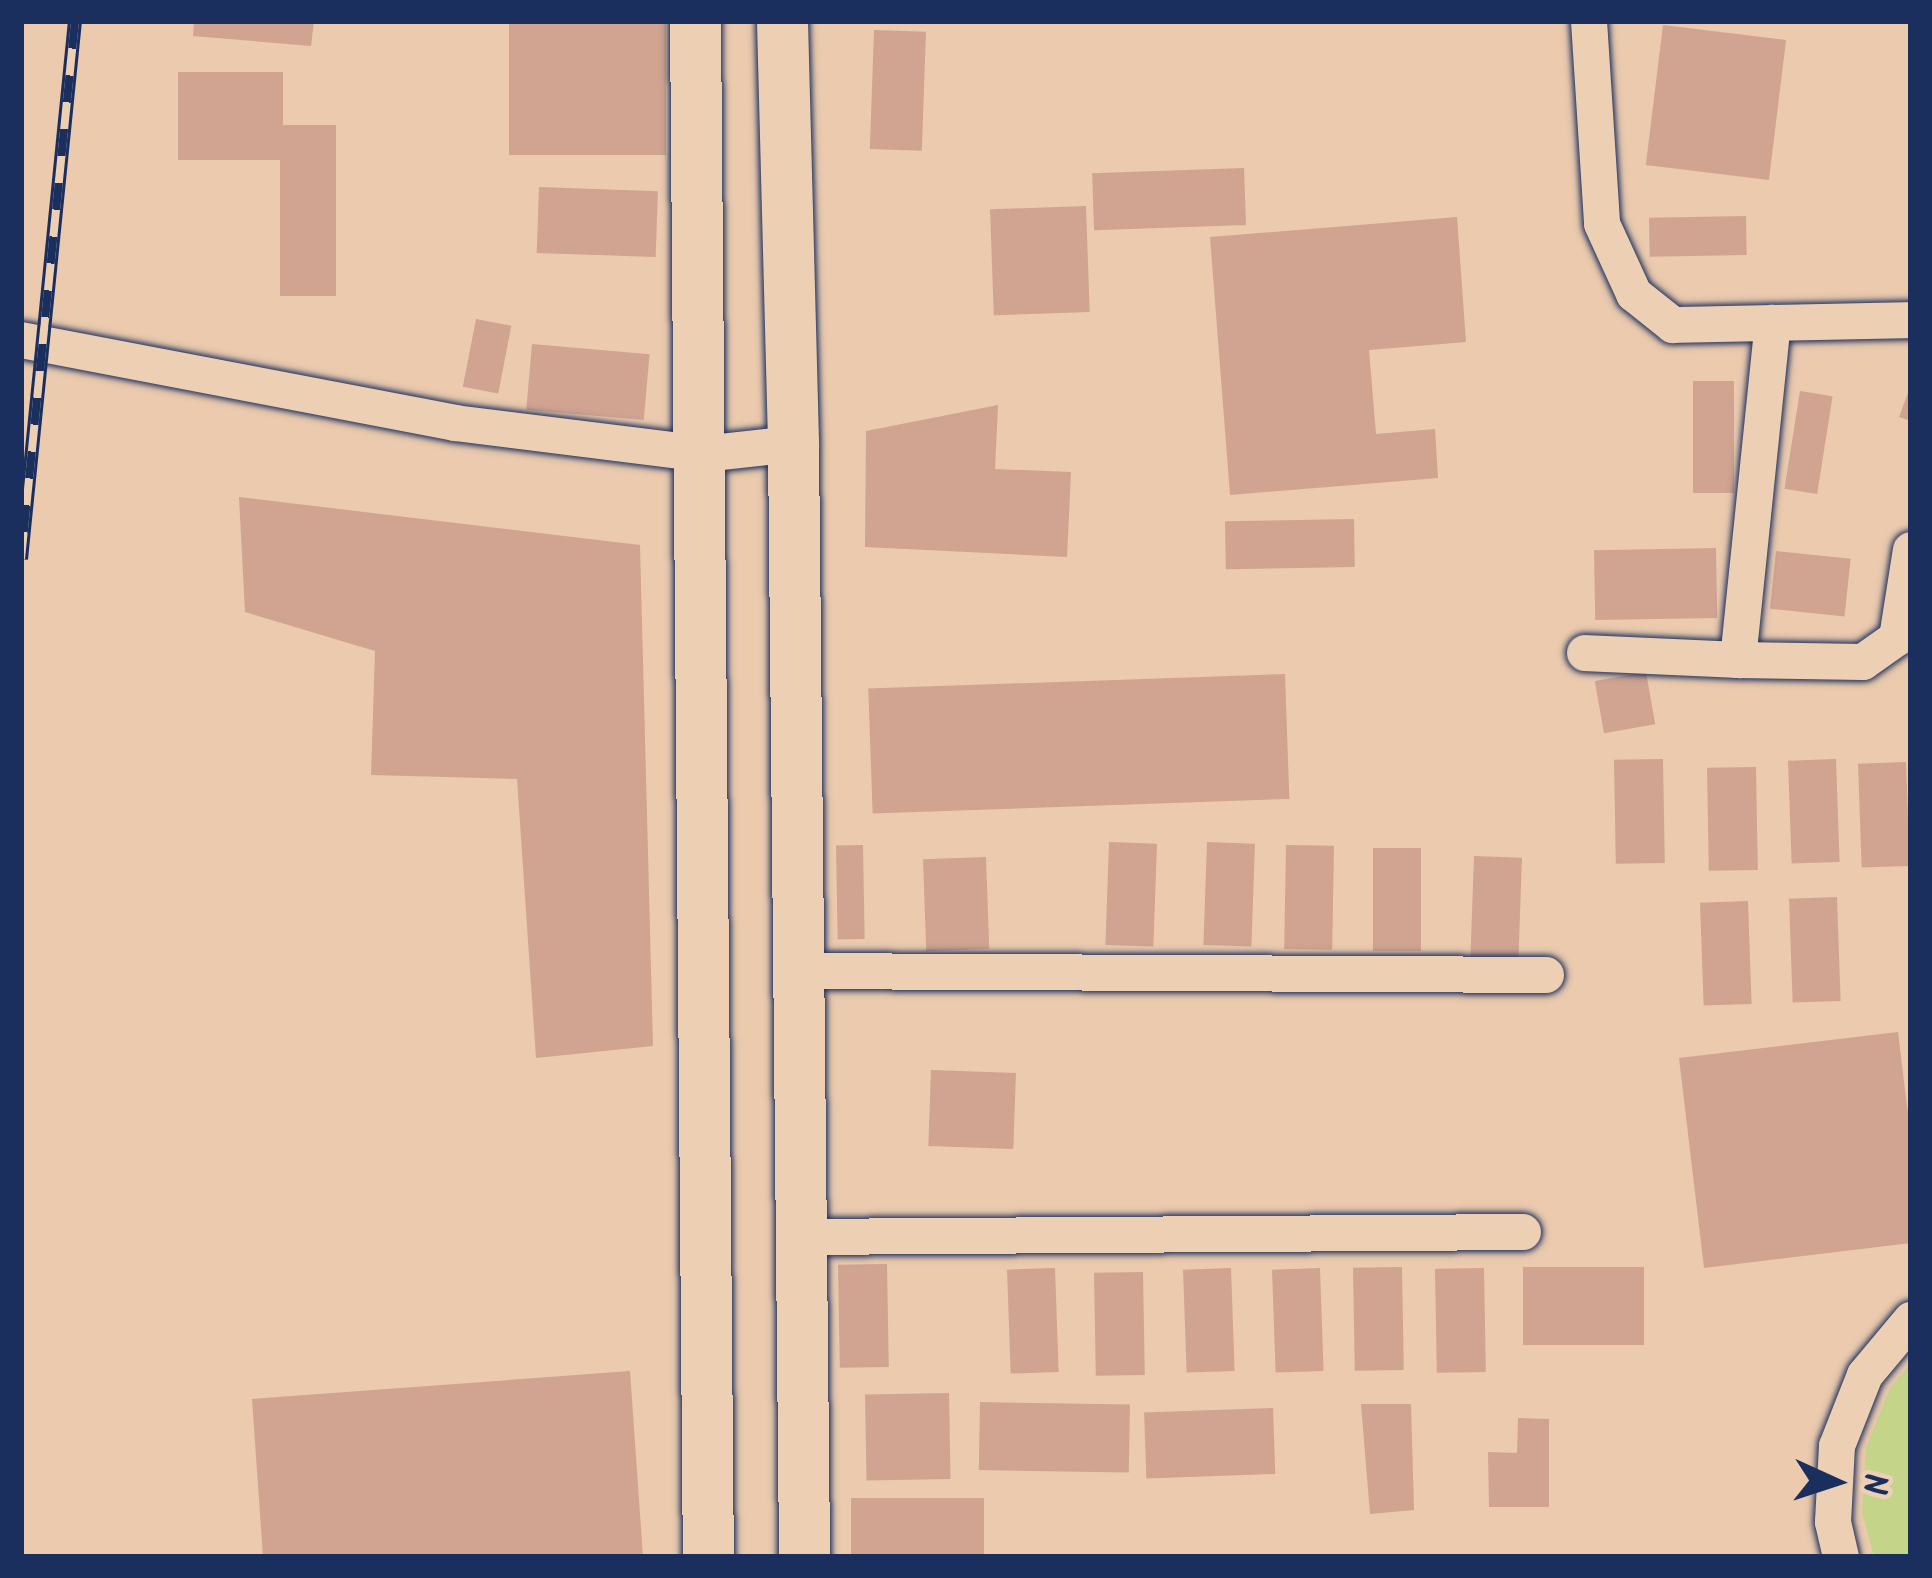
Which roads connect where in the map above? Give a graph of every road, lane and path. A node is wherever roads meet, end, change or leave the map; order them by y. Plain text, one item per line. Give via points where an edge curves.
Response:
1 (695, 21) edge
2 (782, 21) edge
3 (1589, 21) edge
4 (1911, 320) edge
5 (1773, 323) junction
6 (21, 340) edge
7 (793, 444) junction
8 (703, 454) junction
9 (1911, 550) edge
10 (1585, 653) dead end
11 (1738, 659) junction
12 (794, 971) junction
13 (1546, 975) dead end
14 (1523, 1232) dead end
15 (797, 1237) junction
16 (1911, 1320) edge
17 (708, 1557) edge
18 (804, 1557) edge
19 (1841, 1557) edge

1 - 8 main road
2 - 7 main road
3 - 5 street via 1602,224 1634,294 1673,326
4 - 5 street
5 - 11 street
6 - 8 street via 455,423
7 - 8 street
7 - 12 main road
8 - 17 main road
9 - 11 street via 1897,638 1863,662
10 - 11 street
12 - 13 street
12 - 15 main road
14 - 15 street
15 - 18 main road
16 - 19 street via 1864,1375 1837,1445 1833,1522

